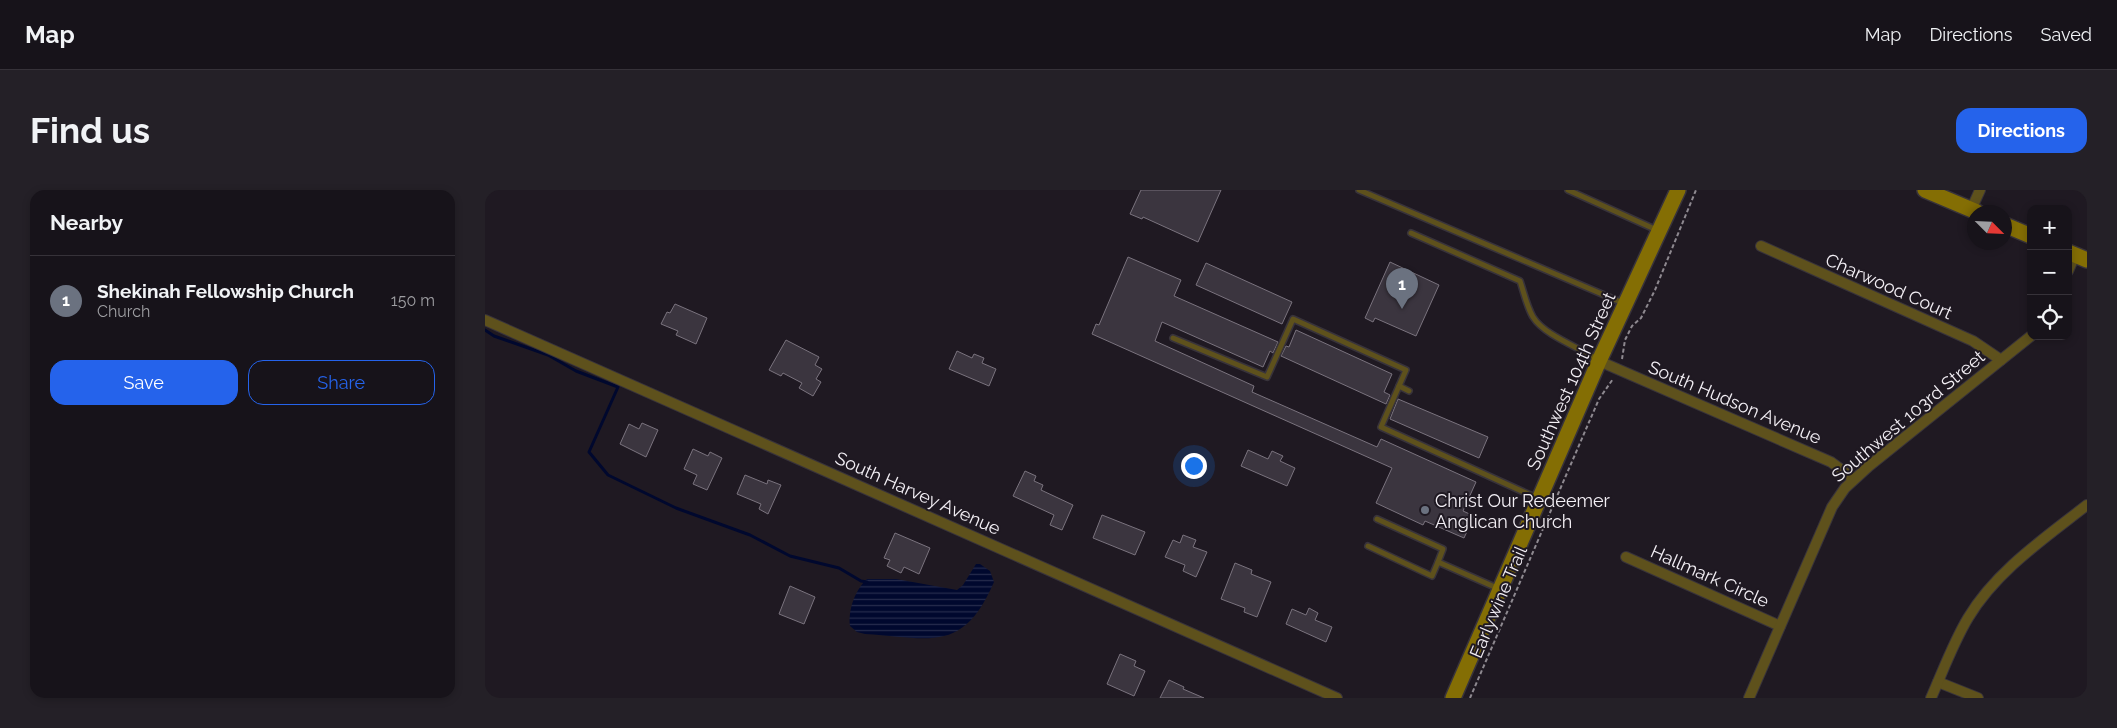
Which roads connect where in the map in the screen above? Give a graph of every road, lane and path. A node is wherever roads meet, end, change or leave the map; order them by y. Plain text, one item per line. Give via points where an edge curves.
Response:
1 (1359, 190) edge
2 (1567, 190) edge
3 (1678, 190) edge
4 (1697, 190) edge
5 (1925, 190) edge
6 (1980, 190) edge
7 (1976, 205) edge
8 (1967, 208) edge
9 (2012, 228) edge
10 (1659, 231) junction
11 (1411, 233) dead end
12 (2027, 234) edge
13 (1761, 246) dead end
14 (1626, 304) junction
15 (485, 320) edge
16 (1173, 338) dead end
17 (2027, 339) edge
18 (2001, 360) junction
19 (1599, 361) junction
20 (1617, 369) junction
21 (1399, 386) junction
22 (1409, 390) dead end
23 (1854, 479) junction
24 (1539, 499) junction
25 (2087, 505) edge
26 (1377, 519) dead end
27 (1368, 546) dead end
28 (1626, 557) dead end
29 (1438, 562) junction
30 (1500, 590) junction
31 (1780, 626) junction
32 (1939, 682) junction
33 (1337, 698) edge
34 (1453, 698) edge
35 (1470, 698) edge
36 (1749, 698) edge
37 (1931, 698) edge
38 (1978, 698) edge

1 - 14 lane
2 - 10 lane
3 - 10 main road, Southwest 104th Street
4 - 20 path, Earlywine Trail via 1655,290 1625,340 1624,355
5 - 8 main road
6 - 7 street
9 - 12 main road
10 - 14 main road, Southwest 104th Street
11 - 19 lane via 1520,281 1533,317 1543,330
13 - 18 street, Charwood Court via 1973,341
14 - 19 main road, Southwest 104th Street
15 - 33 street, South Harvey Avenue
16 - 21 lane via 1267,377 1293,319 1406,370
17 - 18 street, Southwest 103rd Street
18 - 23 street, Southwest 103rd Street
19 - 20 street, South Hudson Avenue
19 - 24 main road, Southwest 104th Street
20 - 23 street, South Hudson Avenue via 1831,462
20 - 35 path, Earlywine Trail via 1599,399
21 - 22 lane
21 - 24 lane via 1381,427
23 - 31 street, Southwest 103rd Street via 1832,507
24 - 30 main road, Southwest 104th Street
25 - 32 street via 2010,568 1982,598 1957,638
26 - 29 lane via 1443,549
27 - 29 lane via 1432,576
28 - 31 street, Hallmark Circle
29 - 30 lane
30 - 34 main road, Southwest 104th Street
31 - 36 street, Southwest 103rd Street
32 - 37 street
32 - 38 street

